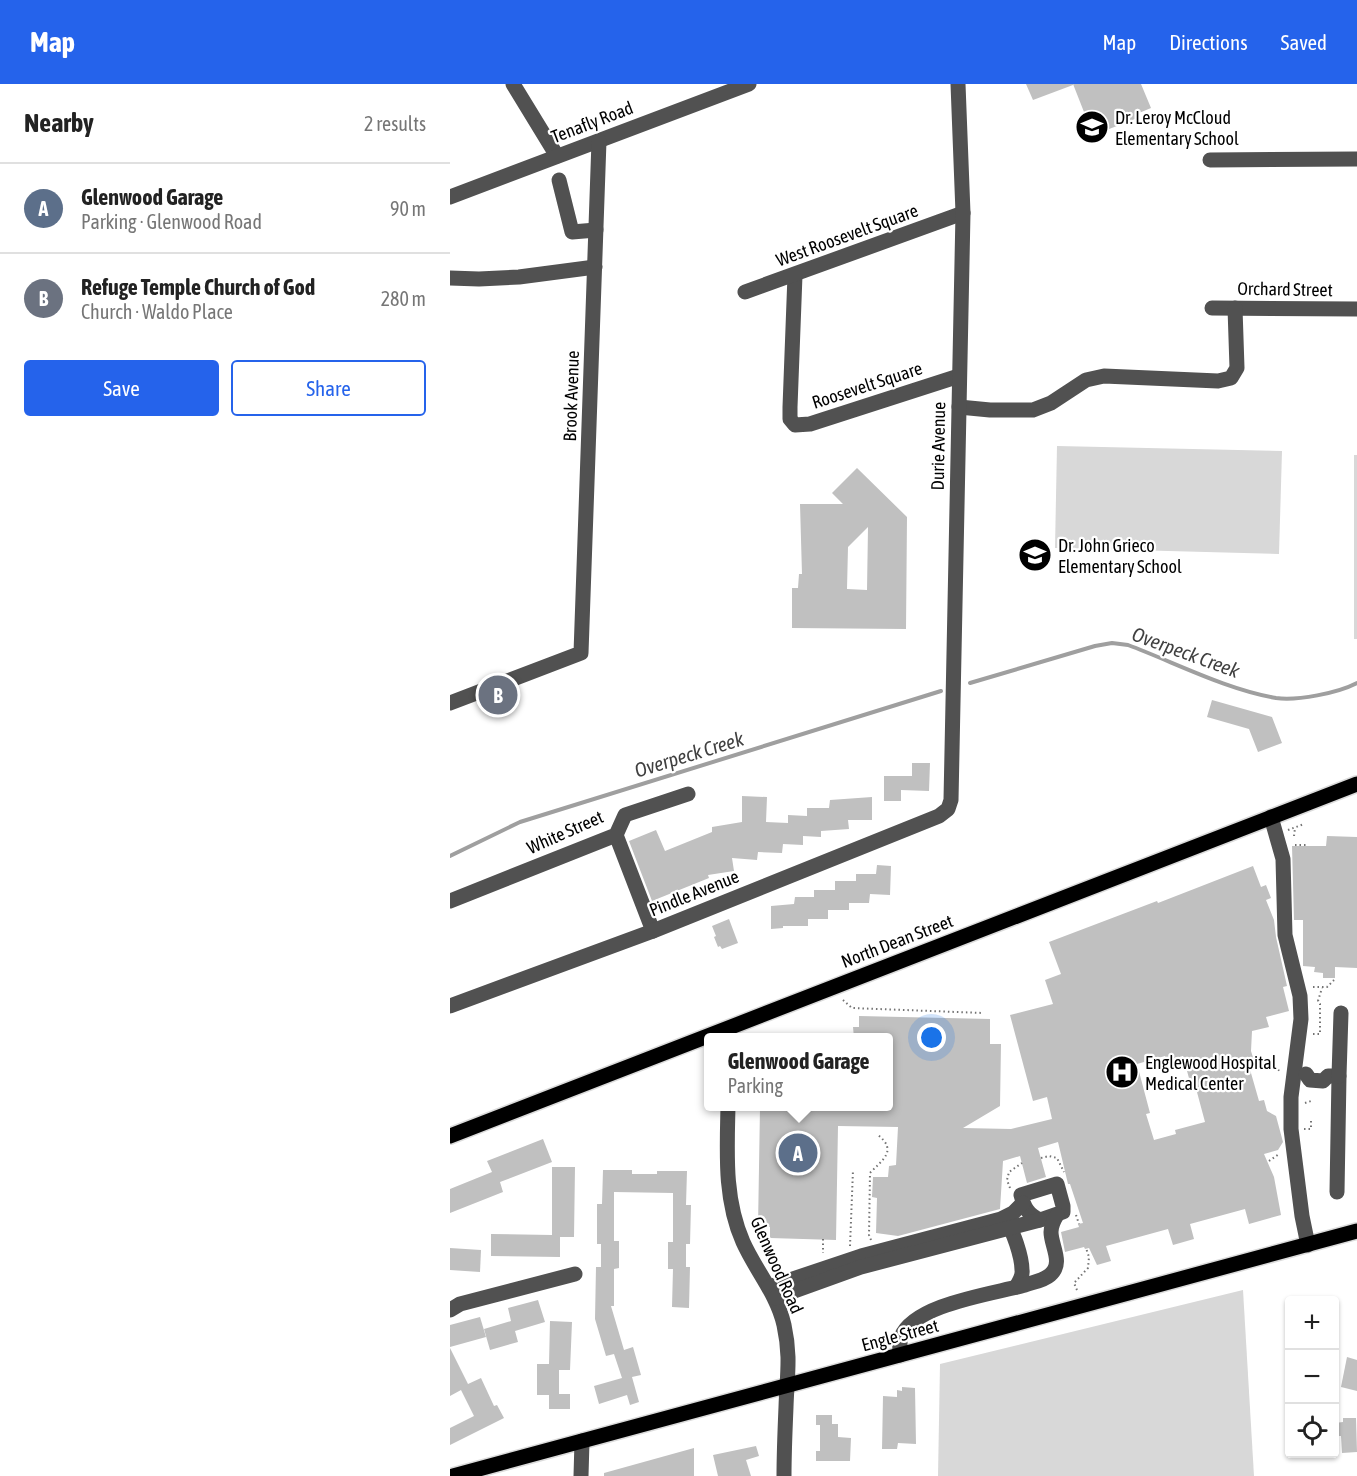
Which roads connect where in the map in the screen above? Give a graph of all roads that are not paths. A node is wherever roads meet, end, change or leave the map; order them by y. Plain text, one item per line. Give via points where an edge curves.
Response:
1 (513, 84) edge
2 (958, 84) edge
3 (744, 85) edge
4 (599, 141) junction
5 (557, 156) junction
6 (1357, 159) edge
7 (1210, 160) dead end
8 (558, 180) dead end
9 (450, 197) edge
10 (963, 213) junction
11 (596, 230) junction
12 (595, 267) junction
13 (795, 275) junction
14 (450, 278) edge
15 (745, 292) dead end
16 (1212, 308) dead end
17 (1235, 308) junction
18 (1357, 309) edge
19 (959, 376) junction
20 (958, 407) junction
21 (450, 703) edge
22 (1357, 783) edge
23 (688, 794) dead end
24 (948, 809) joint
25 (1271, 817) junction
26 (616, 835) junction
27 (450, 901) edge
28 (653, 931) junction
29 (450, 1006) edge
30 (1341, 1013) dead end
31 (728, 1032) edge
32 (704, 1041) edge
33 (1300, 1074) junction
34 (1334, 1076) junction
35 (728, 1111) edge
36 (450, 1136) edge
37 (1337, 1192) dead end
38 (1023, 1203) junction
39 (1057, 1215) junction
40 (1040, 1220) junction
41 (1006, 1223) junction
42 (1357, 1231) edge
43 (1308, 1245) junction
44 (575, 1274) dead end
45 (1016, 1287) junction
46 (772, 1293) junction
47 (450, 1310) edge
48 (900, 1355) junction
49 (788, 1386) junction
50 (582, 1441) junction
51 (453, 1476) edge
52 (580, 1476) edge
53 (784, 1476) edge

1 - 5 street
2 - 10 street, Durie Avenue
3 - 4 street, Tenafly Road
4 - 5 street, Tenafly Road
4 - 11 street, Brook Avenue
5 - 9 street, Tenafly Road
6 - 7 street
8 - 11 street via 572,232
10 - 13 street, West Roosevelt Square
10 - 19 street, Durie Avenue
11 - 12 street, Brook Avenue
12 - 14 street via 519,277
12 - 21 street, Brook Avenue via 581,652
13 - 15 street, West Roosevelt Square
13 - 19 street, Roosevelt Square via 790,407 790,419 795,425 810,424
16 - 17 street, Orchard Street
17 - 18 street, Orchard Street
17 - 20 street via 1237,368 1231,378 1218,381 1104,376 1086,380 1033,410
19 - 20 street, Durie Avenue
20 - 24 street, Durie Avenue via 952,778
22 - 25 main road, North Dean Street
23 - 26 street, White Street via 625,815
24 - 28 street, Pindle Avenue via 939,816
25 - 31 main road, North Dean Street
25 - 33 street via 1283,859 1285,935 1300,996
26 - 27 street, White Street
26 - 28 street
28 - 29 street, Pindle Avenue
30 - 34 street
32 - 36 main road, North Dean Street
33 - 34 street via 1312,1070
33 - 43 street via 1291,1097 1291,1129
34 - 37 street
35 - 46 street, Glenwood Road via 727,1171 733,1211 746,1247
38 - 39 street via 1021,1195 1058,1184 1064,1209
38 - 40 street
38 - 41 street
39 - 40 street
39 - 45 street via 1051,1228 1057,1260 1054,1272
40 - 41 street
41 - 45 street via 1022,1269
41 - 46 street via 861,1256
42 - 43 main road, Engle Street
43 - 48 main road, Engle Street
44 - 47 street
45 - 48 street via 935,1308 919,1317 902,1335
46 - 49 street, Glenwood Road via 787,1342
48 - 49 main road, Engle Street
49 - 50 main road, Engle Street
49 - 53 street, Glenwood Road
50 - 51 main road, Engle Street
50 - 52 street

